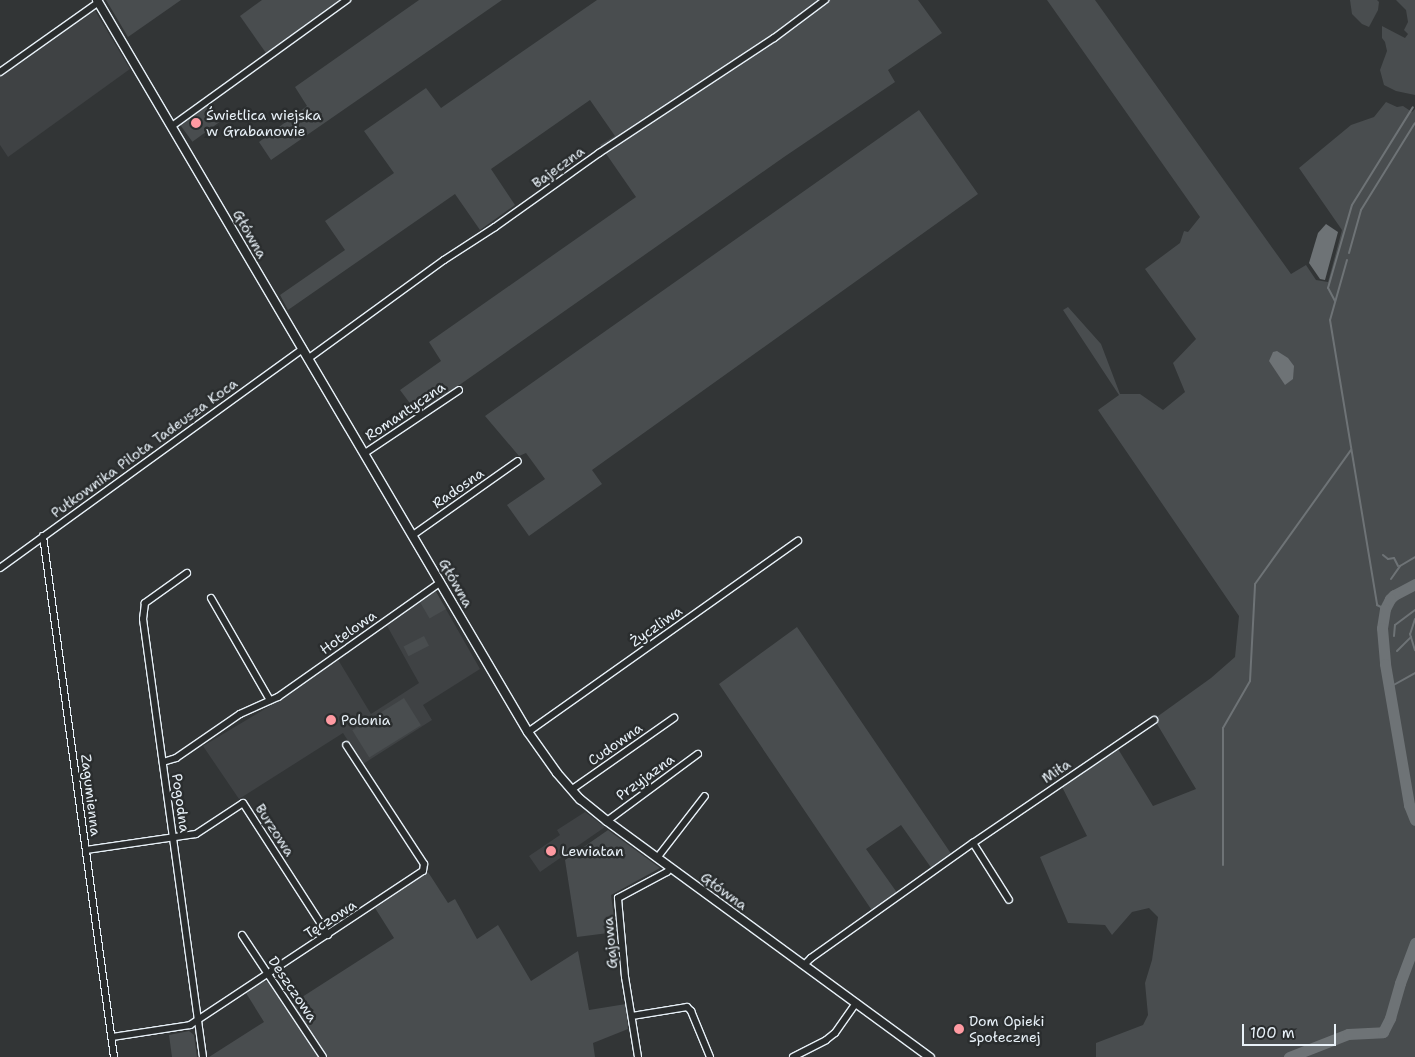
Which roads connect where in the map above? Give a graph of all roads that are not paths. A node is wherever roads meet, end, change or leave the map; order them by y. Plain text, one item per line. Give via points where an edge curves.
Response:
1 (347, 0) edge
2 (825, 0) edge
3 (98, 1) edge
4 (0, 72) edge
5 (172, 126) junction
6 (303, 349) junction
7 (308, 358) junction
8 (458, 390) dead end
9 (365, 453) junction
10 (518, 461) dead end
11 (413, 535) junction
12 (43, 536) junction
13 (798, 541) dead end
14 (0, 568) edge
15 (187, 572) dead end
16 (440, 582) junction
17 (211, 598) dead end
18 (270, 700) junction
19 (674, 718) dead end
20 (1154, 720) dead end
21 (528, 732) junction
22 (346, 745) dead end
23 (698, 754) dead end
24 (163, 762) junction
25 (571, 790) junction
26 (705, 796) dead end
27 (607, 821) junction
28 (173, 837) junction
29 (973, 843) junction
30 (86, 850) junction
31 (658, 858) junction
32 (671, 868) junction
33 (1009, 900) dead end
34 (242, 935) dead end
35 (328, 935) junction
36 (804, 965) junction
37 (268, 975) junction
38 (856, 1003) junction
39 (632, 1016) junction
40 (197, 1020) junction
41 (112, 1036) junction
42 (114, 1057) edge
43 (203, 1057) edge
44 (323, 1057) edge
45 (638, 1057) edge
46 (710, 1057) edge
47 (793, 1057) edge
48 (930, 1057) edge

1 - 5 street
2 - 7 street, Bajeczna via 774,38 444,260
3 - 4 street
3 - 5 street, Główna
5 - 6 street, Główna
6 - 7 street, Główna
6 - 12 street, Pułkownika Pilota Tadeusza Koca
7 - 9 street, Główna
8 - 9 street, Romantyczna
9 - 11 street, Główna
10 - 11 street, Radosna
11 - 16 street, Główna
12 - 14 street, Pułkownika Pilota Tadeusza Koca
12 - 30 street, Zagumienna
13 - 21 street, Życzliwa
15 - 24 street, Pogodna via 150,599 143,609
16 - 18 street, Hotelowa
16 - 21 street, Główna
17 - 18 street
18 - 24 street, Hotelowa via 240,714 176,758
19 - 25 street, Cudowna
20 - 29 street, Miła
21 - 25 street, Główna
22 - 35 street, Tęczowa via 424,864 418,876
23 - 27 street, Przyjazna
24 - 28 street, Pogodna
25 - 27 street, Główna
26 - 31 street
27 - 31 street, Główna
28 - 30 street, Burzowa
28 - 35 street, Burzowa via 196,834 243,803
28 - 40 street, Pogodna
29 - 33 street
29 - 36 street, Miła
30 - 41 street, Zagumienna
31 - 32 street, Główna
32 - 36 street, Główna
32 - 39 street, Gajowa via 618,898
34 - 37 street, Deszczowa
35 - 37 street, Tęczowa
36 - 38 street, Główna
37 - 40 street, Tęczowa
37 - 44 street, Deszczowa
38 - 47 street via 835,1033
38 - 48 street, Główna
39 - 45 street, Gajowa
39 - 46 street via 656,1014 682,1006 691,1011
40 - 41 street, Tęczowa via 184,1027
40 - 43 street, Pogodna
41 - 42 street, Zagumienna

